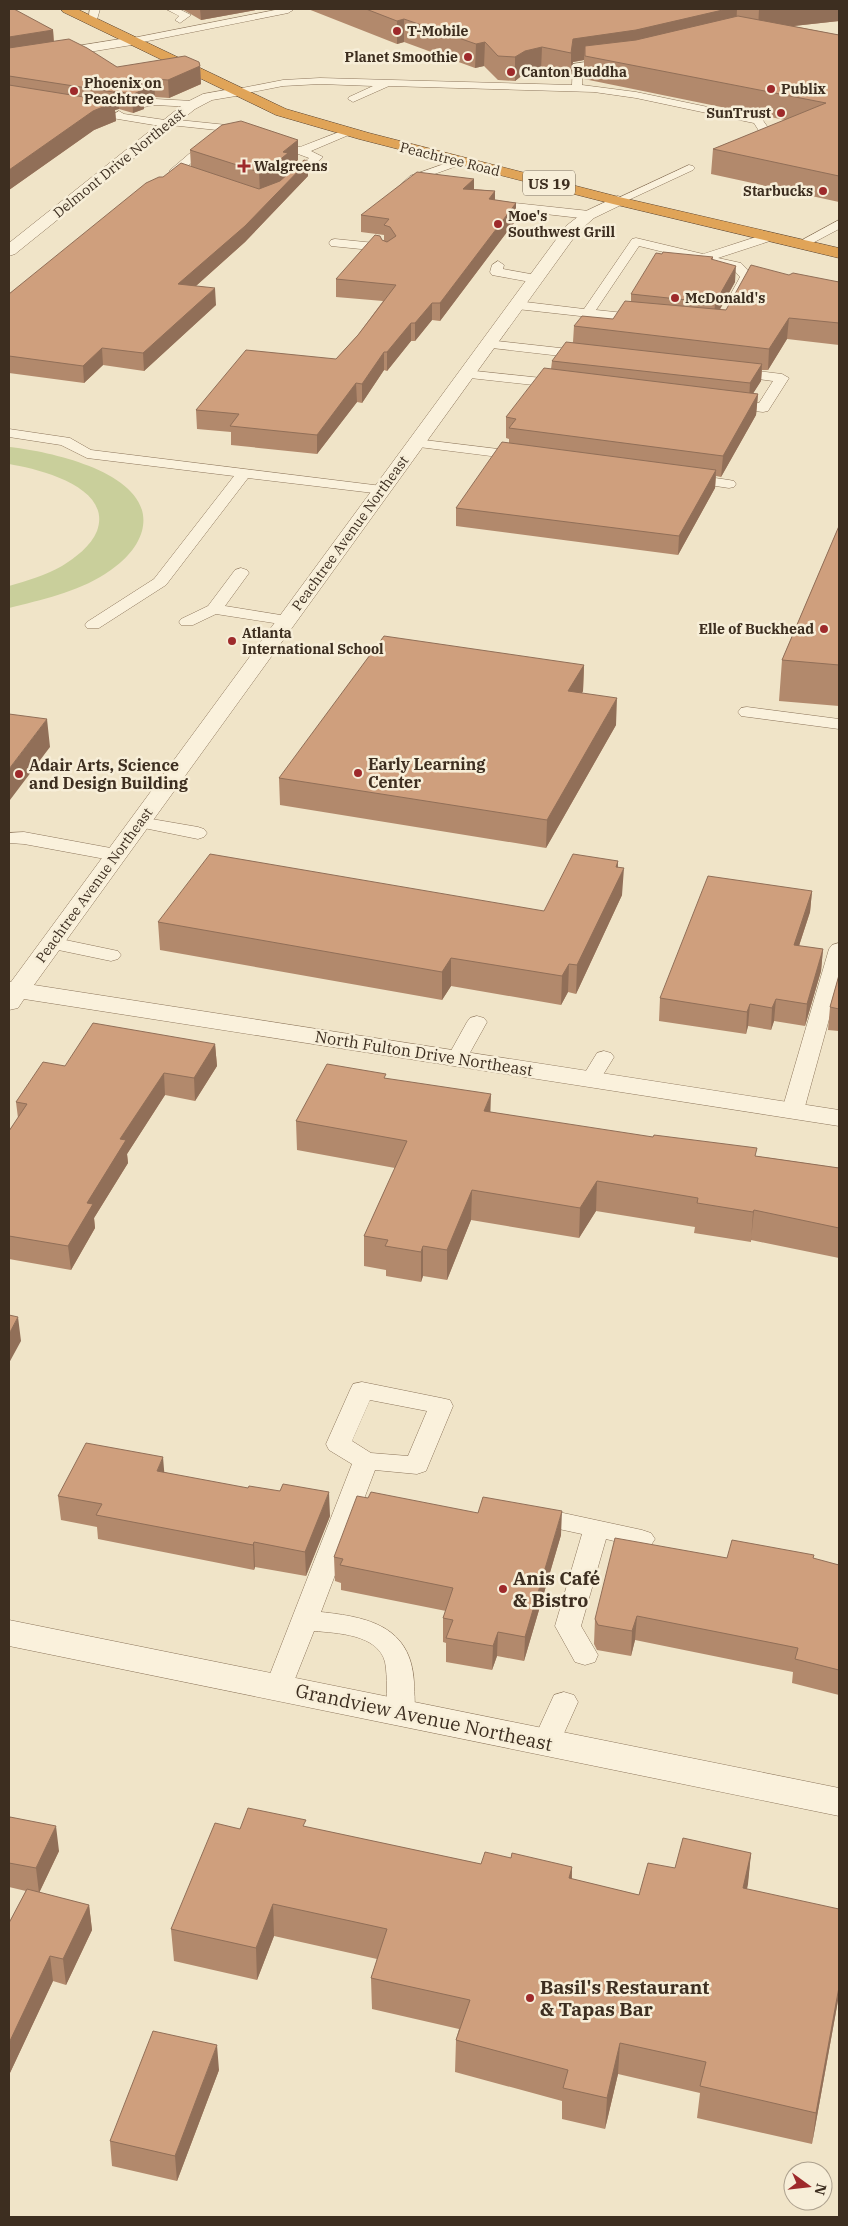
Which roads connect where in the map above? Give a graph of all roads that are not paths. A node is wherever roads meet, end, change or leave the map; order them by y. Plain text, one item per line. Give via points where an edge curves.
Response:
1 (68, 9) edge
2 (171, 9) edge
3 (288, 10) dead end
4 (94, 15) edge
5 (199, 27) junction
6 (133, 41) junction
7 (625, 60) edge
8 (9, 61) edge
9 (389, 82) junction
10 (577, 87) junction
11 (237, 92) junction
12 (353, 99) dead end
13 (144, 104) edge
14 (193, 104) junction
15 (114, 115) edge
16 (167, 123) junction
17 (763, 129) edge
18 (347, 132) junction
19 (283, 145) edge
20 (301, 151) junction
21 (461, 161) junction
22 (689, 168) dead end
23 (204, 181) edge
24 (276, 193) edge
25 (393, 196) edge
26 (618, 201) junction
27 (505, 206) edge
28 (589, 215) junction
29 (839, 224) edge
30 (769, 237) junction
31 (336, 242) dead end
32 (802, 244) junction
33 (9, 251) edge
34 (388, 253) edge
35 (839, 253) edge
36 (704, 258) junction
37 (498, 265) dead end
38 (737, 266) junction
39 (536, 279) junction
40 (517, 305) junction
41 (728, 310) edge
42 (587, 313) junction
43 (653, 320) edge
44 (488, 344) junction
45 (600, 357) edge
46 (715, 370) edge
47 (466, 374) junction
48 (576, 386) edge
49 (714, 402) edge
50 (9, 433) edge
51 (416, 443) junction
52 (537, 458) edge
53 (244, 473) junction
54 (671, 476) edge
55 (729, 484) dead end
56 (382, 490) junction
57 (241, 573) dead end
58 (214, 609) junction
59 (287, 620) junction
60 (187, 622) dead end
61 (93, 625) dead end
62 (747, 712) dead end
63 (839, 724) edge
64 (140, 822) junction
65 (198, 833) dead end
66 (16, 838) edge
67 (116, 854) junction
68 (52, 943) junction
69 (839, 949) edge
70 (111, 955) dead end
71 (12, 994) edge
72 (477, 1022) dead end
73 (457, 1058) junction
74 (793, 1110) junction
75 (839, 1118) edge
76 (366, 1461) dead end
77 (540, 1517) edge
78 (597, 1528) junction
79 (642, 1539) dead end
80 (305, 1620) junction
81 (9, 1633) edge
82 (585, 1655) dead end
83 (279, 1687) junction
84 (564, 1702) dead end
85 (401, 1712) junction
86 (546, 1743) junction
87 (839, 1802) edge

1 - 4 highway, US 19
2 - 5 lane via 186,15 180,20
3 - 5 lane
4 - 6 highway, US 19
5 - 6 lane
6 - 8 street
6 - 11 highway, Peachtree Road / US 19
7 - 10 lane via 577,66
9 - 10 lane
9 - 11 lane via 296,82
9 - 12 lane
10 - 17 lane via 636,95 751,119 758,121
11 - 14 street, Delmont Drive Northeast via 208,97
11 - 18 highway, Peachtree Road / US 19 via 281,112
13 - 14 lane
14 - 16 street, Delmont Drive Northeast
15 - 16 lane
16 - 23 lane via 232,129 175,171
16 - 33 street, Delmont Drive Northeast
18 - 20 lane
18 - 21 highway, Peachtree Road / US 19
19 - 20 lane
20 - 24 lane via 317,157
21 - 25 lane via 414,178
21 - 26 highway, Peachtree Road / US 19
22 - 26 lane
26 - 28 street, Peachtree Avenue Northeast
26 - 30 highway, Peachtree Road / US 19
27 - 28 lane
28 - 39 street, Peachtree Avenue Northeast via 572,228
29 - 32 lane
30 - 32 highway, Peachtree Road / US 19
30 - 36 lane
30 - 38 lane
31 - 34 lane via 385,248
32 - 35 highway, Peachtree Road / US 19
36 - 38 lane
36 - 42 lane via 636,242
37 - 39 lane via 496,272
38 - 41 lane via 747,276
39 - 40 street, Peachtree Avenue Northeast
40 - 42 lane
40 - 44 street, Peachtree Avenue Northeast
42 - 43 lane
44 - 45 lane
44 - 47 street, Peachtree Avenue Northeast
46 - 49 lane via 782,378 763,408
47 - 48 lane
47 - 51 street, Peachtree Avenue Northeast
50 - 53 lane via 65,441 87,454
51 - 52 lane
51 - 56 street, Peachtree Avenue Northeast
53 - 56 lane
53 - 61 lane via 160,582
54 - 55 lane
56 - 59 street, Peachtree Avenue Northeast
57 - 58 lane
58 - 59 lane
58 - 60 lane
59 - 64 street, Peachtree Avenue Northeast
62 - 63 lane
64 - 65 lane
64 - 67 street, Peachtree Avenue Northeast
66 - 67 lane
67 - 68 street, Peachtree Avenue Northeast
68 - 70 lane
68 - 71 street, Peachtree Avenue Northeast
69 - 74 lane
71 - 73 street, North Fulton Drive Northeast
72 - 73 lane
73 - 74 street, North Fulton Drive Northeast via 598,1068
74 - 75 street, North Fulton Drive Northeast
76 - 80 lane
77 - 78 lane
78 - 79 lane
78 - 82 lane via 568,1626
80 - 83 lane
80 - 85 lane via 359,1628 382,1637 397,1658
81 - 83 street, Grandview Avenue Northeast
83 - 85 street, Grandview Avenue Northeast
84 - 86 lane
85 - 86 street, Grandview Avenue Northeast
86 - 87 street, Grandview Avenue Northeast

